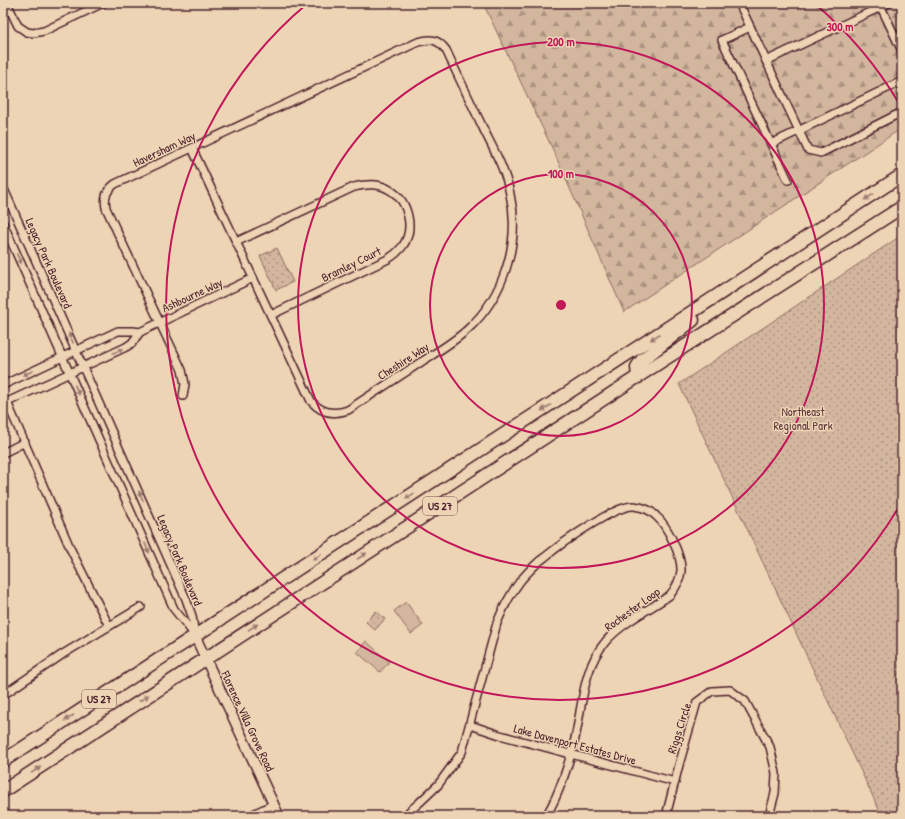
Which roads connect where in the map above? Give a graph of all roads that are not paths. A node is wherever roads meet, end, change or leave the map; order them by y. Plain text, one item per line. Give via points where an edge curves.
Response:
1 (6, 3) edge
2 (103, 3) edge
3 (739, 3) edge
4 (889, 3) edge
5 (880, 7) junction
6 (750, 27) junction
7 (434, 39) joint
8 (902, 51) edge
9 (766, 61) junction
10 (902, 81) edge
11 (898, 114) dead end
12 (799, 130) junction
13 (770, 144) junction
14 (192, 148) junction
15 (902, 175) edge
16 (788, 180) dead end
17 (3, 187) edge
18 (902, 207) edge
19 (3, 223) edge
20 (236, 242) junction
21 (767, 264) junction
22 (253, 278) junction
23 (271, 315) junction
24 (159, 323) junction
25 (140, 332) junction
26 (77, 351) junction
27 (63, 358) junction
28 (84, 367) junction
29 (70, 374) junction
30 (638, 377) junction
31 (3, 384) edge
32 (182, 396) dead end
33 (5, 403) edge
34 (25, 442) junction
35 (3, 453) edge
36 (141, 607) dead end
37 (109, 626) junction
38 (195, 636) junction
39 (206, 658) junction
40 (3, 695) edge
41 (470, 724) junction
42 (572, 754) junction
43 (3, 761) edge
44 (675, 782) junction
45 (3, 791) edge
46 (274, 804) junction
47 (249, 816) edge
48 (279, 816) edge
49 (404, 816) edge
50 (546, 816) edge
51 (666, 816) edge
52 (769, 816) edge

1 - 2 street via 18,26 33,33 44,31
3 - 6 street
4 - 5 street
5 - 8 street
5 - 9 street
6 - 9 street
6 - 13 street via 722,40
7 - 14 street, Haversham Way via 418,42
7 - 23 street, Cheshire Way via 446,50 503,169 510,193 513,221 511,248 504,276 492,300 477,320 451,343 348,410 335,413 328,413 316,407 311,401
9 - 12 street
10 - 12 street
11 - 12 street via 821,153 808,150
12 - 13 street
13 - 16 street
14 - 20 street, Cheshire Way
14 - 24 street, Haversham Way via 115,184 105,194 106,208
15 -> 21 highway, US 27
26 -> 17 street, Legacy Park Boulevard
18 - 30 highway, US 27
19 -> 27 street, Legacy Park Boulevard
20 - 22 street, Cheshire Way
20 - 23 street, Bramley Court via 364,184 374,184 391,190 403,203 409,230 402,247 388,260
21 - 30 highway via 748,282 646,356 637,367
21 -> 38 highway, US 27
22 - 23 street, Cheshire Way
22 - 24 street, Ashbourne Way
24 - 25 street, Ashbourne Way
24 - 32 street, Haversham Way via 182,370 185,384
25 - 26 street, Ashbourne Way via 118,332
28 -> 25 street, Ashbourne Way via 126,347
26 - 27 street, Ashbourne Way
26 - 28 street, Legacy Park Boulevard
27 - 29 street, Legacy Park Boulevard
27 -> 31 street, Ashbourne Way
28 - 29 street, Ashbourne Way
38 -> 28 street, Legacy Park Boulevard via 186,599
29 - 33 street, Ashbourne Way
29 -> 38 street, Legacy Park Boulevard via 174,609
39 -> 30 highway, US 27
33 - 34 street
34 - 35 street
34 - 37 street via 71,550
36 - 37 street
37 - 40 street
38 - 39 street, Florence Villa Grove Road
38 -> 43 highway, US 27
45 -> 39 highway, US 27
39 - 46 street, Florence Villa Grove Road
41 - 42 street, Lake Davenport Estates Drive via 500,735
41 - 42 street, Rochester Loop via 497,623 520,581 545,557 617,510 632,506 640,507 653,513 660,520 675,547 680,562 680,580 670,595 615,632 596,655 588,673
41 - 49 street via 462,752 438,784
42 - 44 street, Lake Davenport Estates Drive
42 - 50 street, Rochester Loop
44 - 51 street, Riggs Circle
44 - 52 street, Riggs Circle via 697,702 712,691 730,690 745,700 770,747 776,773 775,793
46 - 47 street
46 - 48 street, Florence Villa Grove Road

